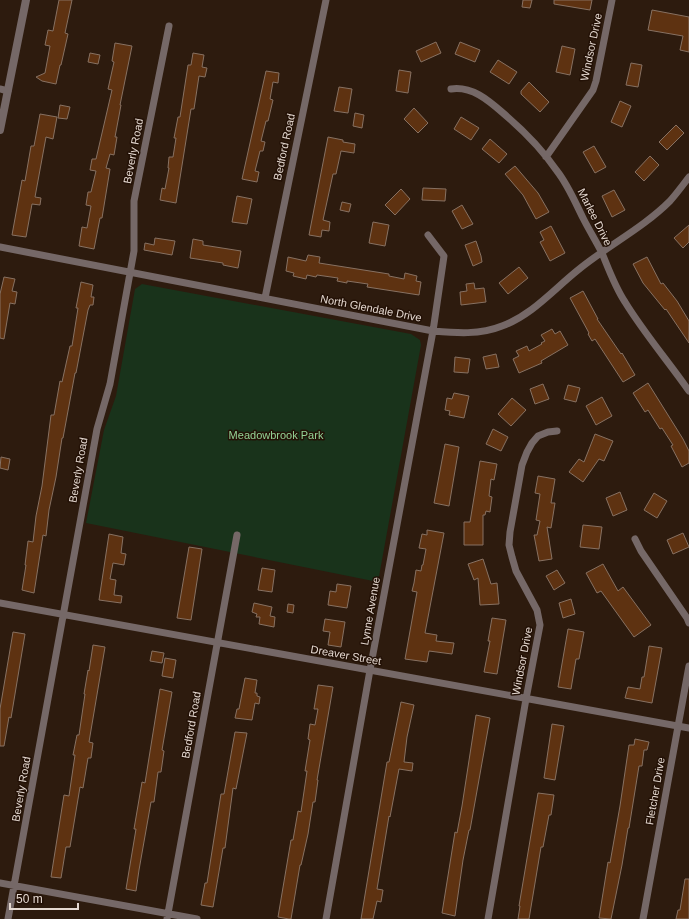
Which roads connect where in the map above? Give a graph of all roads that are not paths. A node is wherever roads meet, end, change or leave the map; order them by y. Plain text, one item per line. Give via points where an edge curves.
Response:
1 (26, 0) edge
2 (326, 0) edge
3 (612, 0) edge
4 (169, 26) dead end
5 (451, 89) dead end
6 (4, 90) edge
7 (0, 130) edge
8 (546, 156) junction
9 (689, 177) edge
10 (428, 235) dead end
11 (0, 248) edge
12 (602, 253) junction
13 (130, 272) junction
14 (265, 298) junction
15 (433, 331) junction
16 (689, 391) edge
17 (558, 431) dead end
18 (237, 535) dead end
19 (635, 539) dead end
20 (0, 603) edge
21 (63, 614) junction
22 (689, 624) edge
23 (218, 642) junction
24 (689, 666) edge
25 (370, 670) junction
26 (526, 699) junction
27 (678, 726) junction
28 (689, 728) edge
29 (0, 883) edge
30 (15, 886) junction
31 (168, 916) edge
32 (8, 919) edge
33 (197, 919) edge
34 (326, 919) edge
35 (488, 919) edge
36 (643, 919) edge

1 - 6 street
2 - 14 street, Bedford Road
3 - 8 street, Windsor Drive via 593,90
4 - 13 street, Beverly Road via 134,201 134,251
5 - 8 street, Marlee Drive via 468,89 494,104
6 - 7 street
8 - 12 street, Marlee Drive via 567,187
9 - 12 street, North Glendale Drive via 671,200
10 - 15 street, Lynne Avenue via 444,256
11 - 13 street, North Glendale Drive
12 - 15 street, North Glendale Drive via 516,320 495,329 473,333
12 - 16 street, Marlee Drive via 625,302
13 - 14 street, North Glendale Drive
13 - 21 street, Beverly Road via 110,384 97,429
14 - 15 street, North Glendale Drive
15 - 25 street, Lynne Avenue
17 - 26 street, Windsor Drive via 538,436 527,452 522,465 510,532 509,545 516,571 540,618
18 - 23 street, Bedford Road
19 - 22 street
20 - 21 street, Dreaver Street
21 - 23 street, Dreaver Street
21 - 30 street, Beverly Road
23 - 25 street, Dreaver Street
23 - 31 street, Bedford Road
24 - 27 street, Fletcher Drive
25 - 26 street, Dreaver Street
25 - 34 street, Lynne Avenue
26 - 27 street, Dreaver Street
26 - 35 street, Windsor Drive
27 - 28 street, Dreaver Street
27 - 36 street, Fletcher Drive
29 - 30 street
30 - 31 street
30 - 32 street, Beverly Road
31 - 33 street

